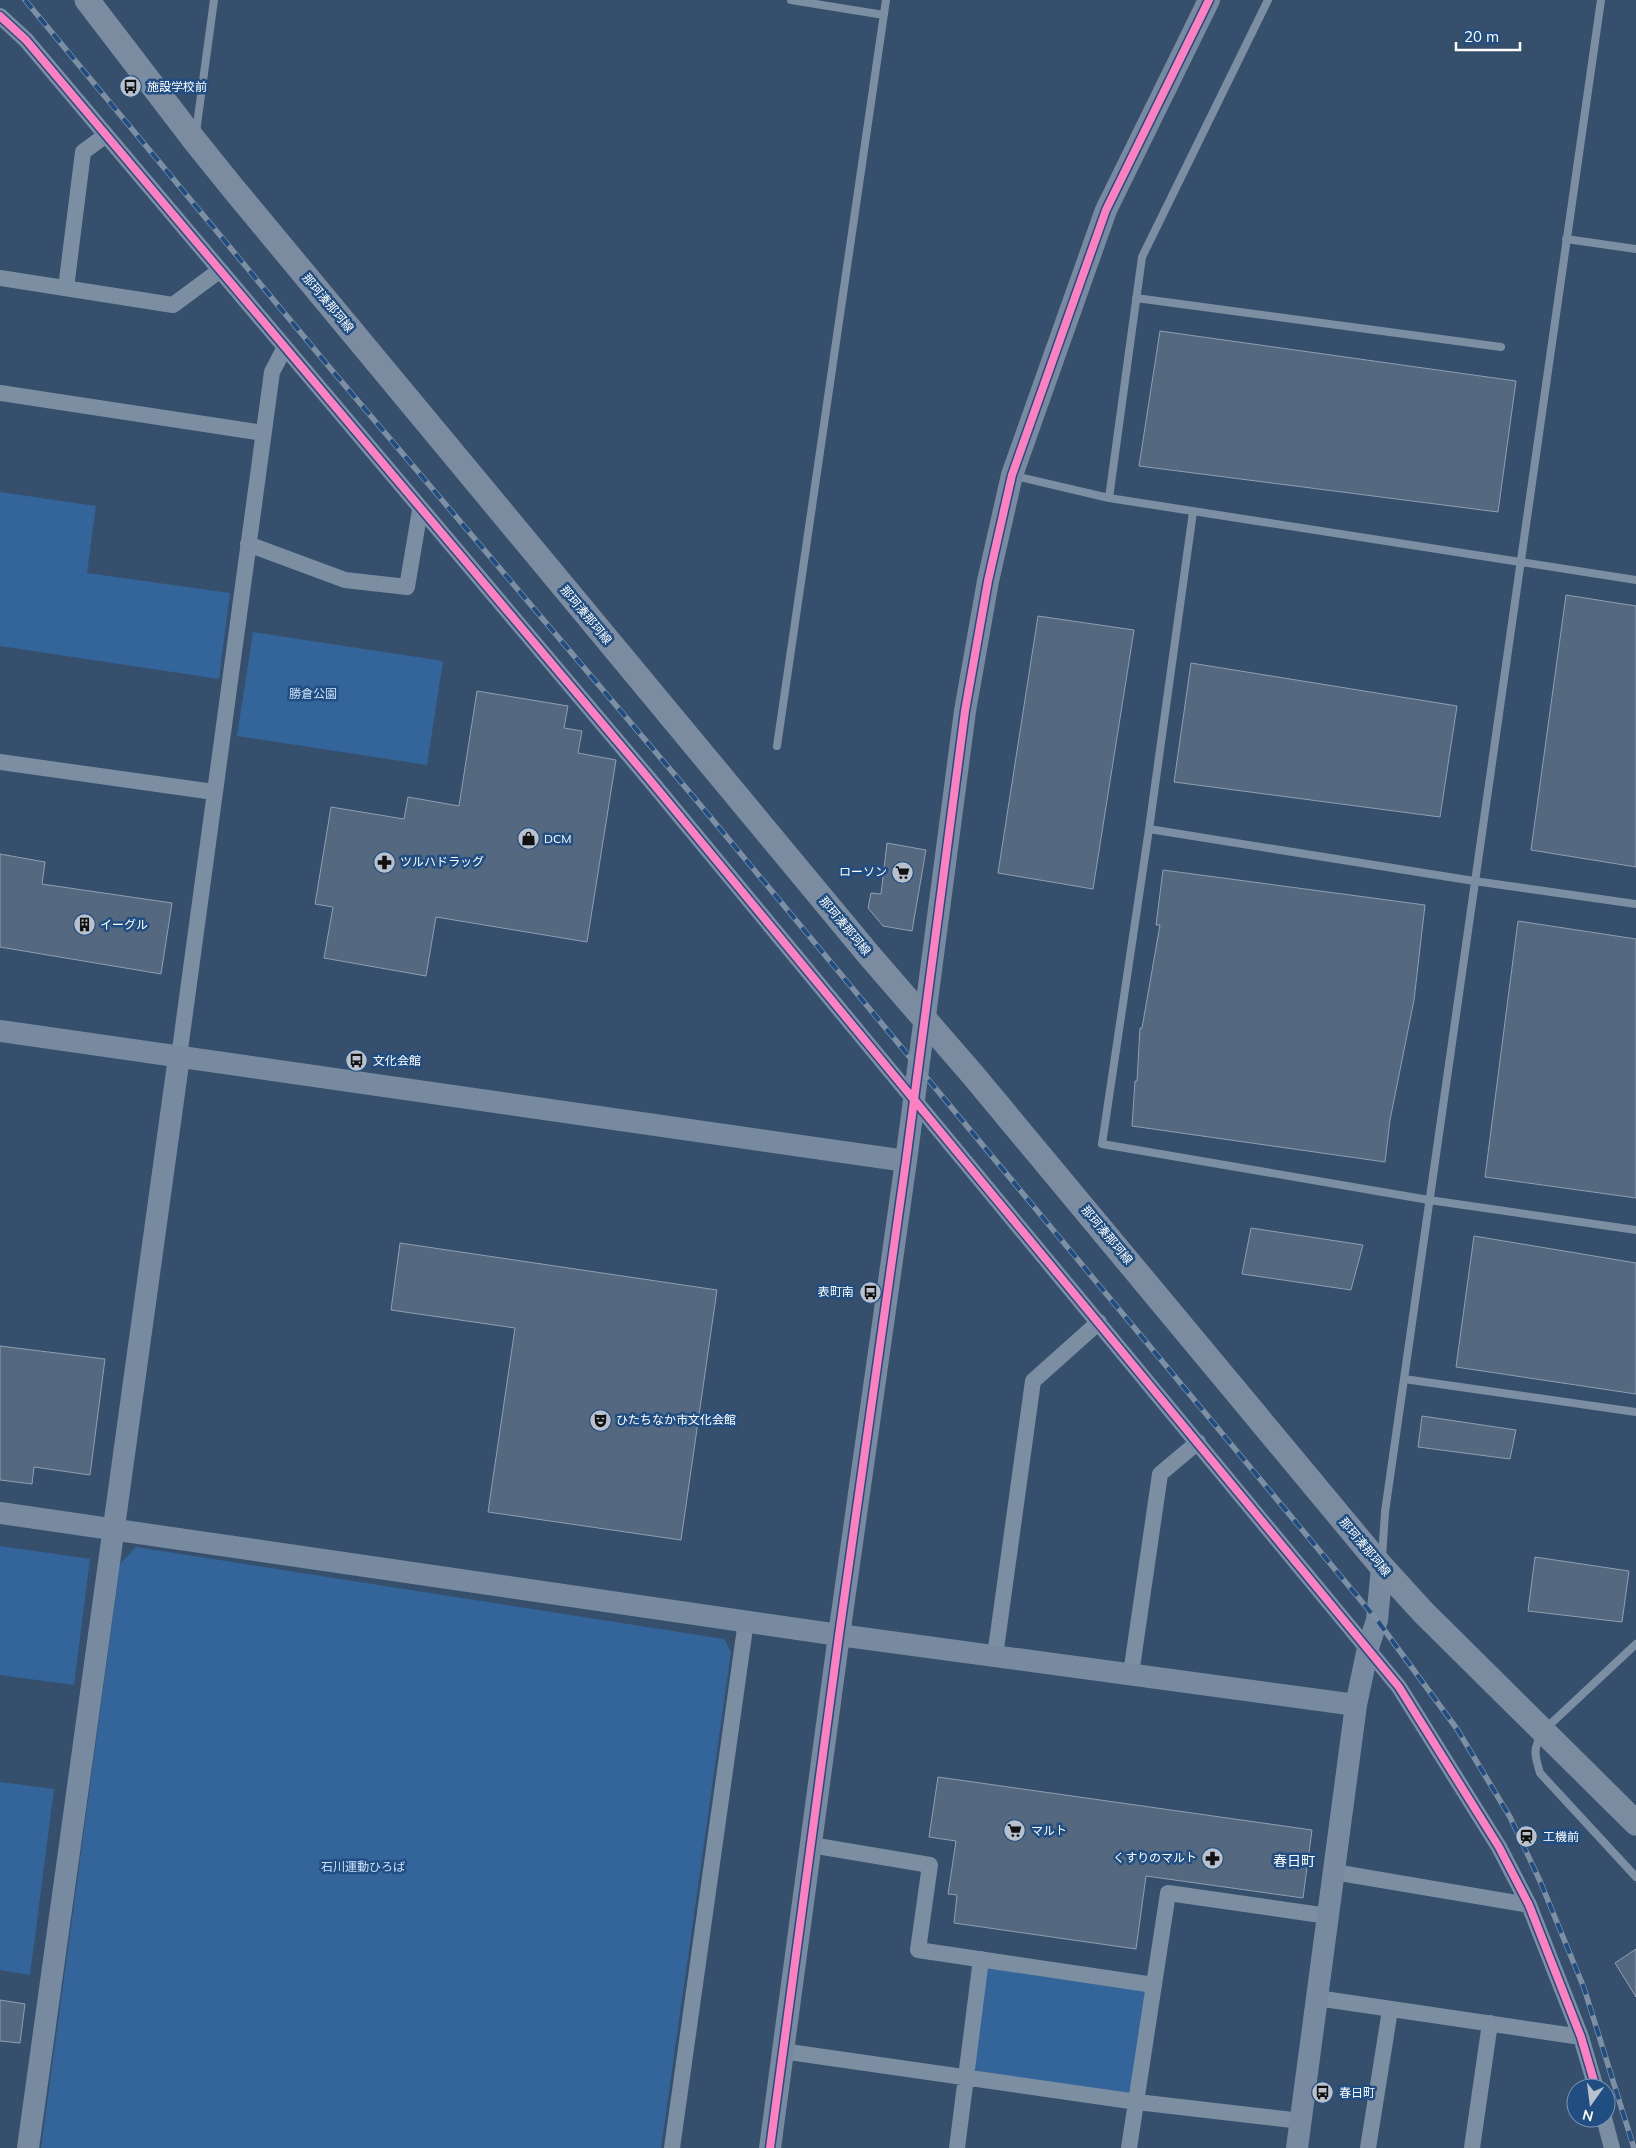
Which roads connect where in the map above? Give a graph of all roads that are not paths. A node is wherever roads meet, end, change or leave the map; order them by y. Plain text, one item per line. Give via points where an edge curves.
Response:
1 (87, 0) edge
2 (214, 0) edge
3 (791, 0) edge
4 (886, 0) edge
5 (1209, 0) edge
6 (1268, 0) edge
7 (1600, 0) edge
8 (884, 15) junction
9 (0, 16) edge
10 (106, 135) junction
11 (194, 141) junction
12 (1566, 239) junction
13 (1636, 249) edge
14 (219, 270) junction
15 (0, 278) edge
16 (66, 288) junction
17 (1136, 298) junction
18 (1501, 346) dead end
19 (284, 349) junction
20 (0, 393) edge
21 (263, 433) junction
22 (1012, 475) junction
23 (1109, 498) junction
24 (420, 510) junction
25 (1193, 512) junction
26 (248, 544) junction
27 (1519, 563) junction
28 (1636, 580) edge
29 (777, 746) dead end
30 (0, 762) edge
31 (214, 792) junction
32 (1150, 829) junction
33 (1474, 881) junction
34 (1636, 904) edge
35 (924, 1019) junction
36 (0, 1031) edge
37 (179, 1057) junction
38 (914, 1102) junction
39 (906, 1161) junction
40 (1429, 1200) junction
41 (1636, 1230) edge
42 (1099, 1322) junction
43 (1404, 1379) junction
44 (1636, 1412) edge
45 (1198, 1442) junction
46 (0, 1513) edge
47 (113, 1529) junction
48 (1382, 1567) junction
49 (746, 1621) junction
50 (839, 1635) junction
51 (1636, 1644) edge
52 (1368, 1648) junction
53 (995, 1656) junction
54 (1131, 1674) junction
55 (1356, 1705) junction
56 (1543, 1731) junction
57 (1636, 1823) edge
58 (811, 1845) junction
59 (1334, 1872) junction
60 (1636, 1877) edge
61 (1529, 1905) junction
62 (1328, 1916) junction
63 (981, 1959) junction
64 (1154, 1985) junction
65 (1317, 1998) junction
66 (1390, 2010) junction
67 (1490, 2023) junction
68 (1581, 2037) junction
69 (782, 2051) junction
70 (966, 2078) junction
71 (1593, 2078) edge
72 (1136, 2102) junction
73 (1301, 2121) junction
74 (1607, 2128) edge
75 (28, 2148) edge
76 (672, 2148) edge
77 (770, 2148) edge
78 (957, 2148) edge
79 (1129, 2148) edge
80 (1297, 2148) edge
81 (1368, 2148) edge
82 (1472, 2148) edge
83 (1612, 2148) edge

1 - 11 main road, 那珂湊那珂線
2 - 11 lane
3 - 8 lane
4 - 8 lane
5 - 22 street via 1106,210
6 - 17 lane via 1142,257
7 - 12 lane
8 - 29 lane
9 - 10 street via 26,40
10 - 14 street
10 - 16 street via 83,152
11 - 35 main road, 那珂湊那珂線
12 - 13 lane
12 - 27 lane
14 - 16 street via 173,305
14 - 19 street
15 - 16 street
17 - 18 lane
17 - 23 lane
19 - 21 street via 272,372
19 - 24 street
20 - 21 street
21 - 26 street
22 - 23 lane
22 - 35 street via 988,580 965,711
23 - 25 lane
24 - 26 street via 407,587 345,580
24 - 38 street via 656,788
25 - 27 lane
25 - 32 lane
26 - 31 street
27 - 28 lane
27 - 33 lane
30 - 31 street
31 - 37 street
32 - 33 lane
32 - 40 lane via 1102,1144
33 - 34 lane
33 - 40 lane
35 - 38 street
35 - 48 main road, 那珂湊那珂線
36 - 37 street
37 - 39 street
37 - 47 street
38 - 39 street
38 - 42 street
39 - 50 street
40 - 41 lane
40 - 43 lane
42 - 45 street
42 - 53 street via 1033,1381
43 - 44 lane
43 - 48 lane via 1383,1529
45 - 52 street
45 - 54 street via 1160,1474
46 - 47 street
47 - 49 street
47 - 75 street
48 - 52 street via 1377,1620
48 - 56 main road, 那珂湊那珂線
49 - 50 street
49 - 76 street
50 - 53 street
50 - 58 street
51 - 56 lane
52 - 55 street
52 - 61 street via 1423,1723
53 - 54 street
54 - 55 street
55 - 59 street
56 - 57 main road, 那珂湊那珂線
56 - 60 lane via 1534,1754 1540,1773
58 - 63 street via 930,1865 918,1950
58 - 69 street
59 - 61 street
59 - 62 street
61 - 68 street
62 - 64 street via 1168,1893
62 - 65 street
63 - 64 street
63 - 70 street
64 - 72 street
65 - 66 street
65 - 73 street
66 - 67 street
66 - 81 street
67 - 68 street
67 - 82 street
68 - 71 street
69 - 70 street
69 - 77 street
70 - 72 street
70 - 78 street
72 - 73 street
72 - 79 street
73 - 80 street
74 - 83 street

